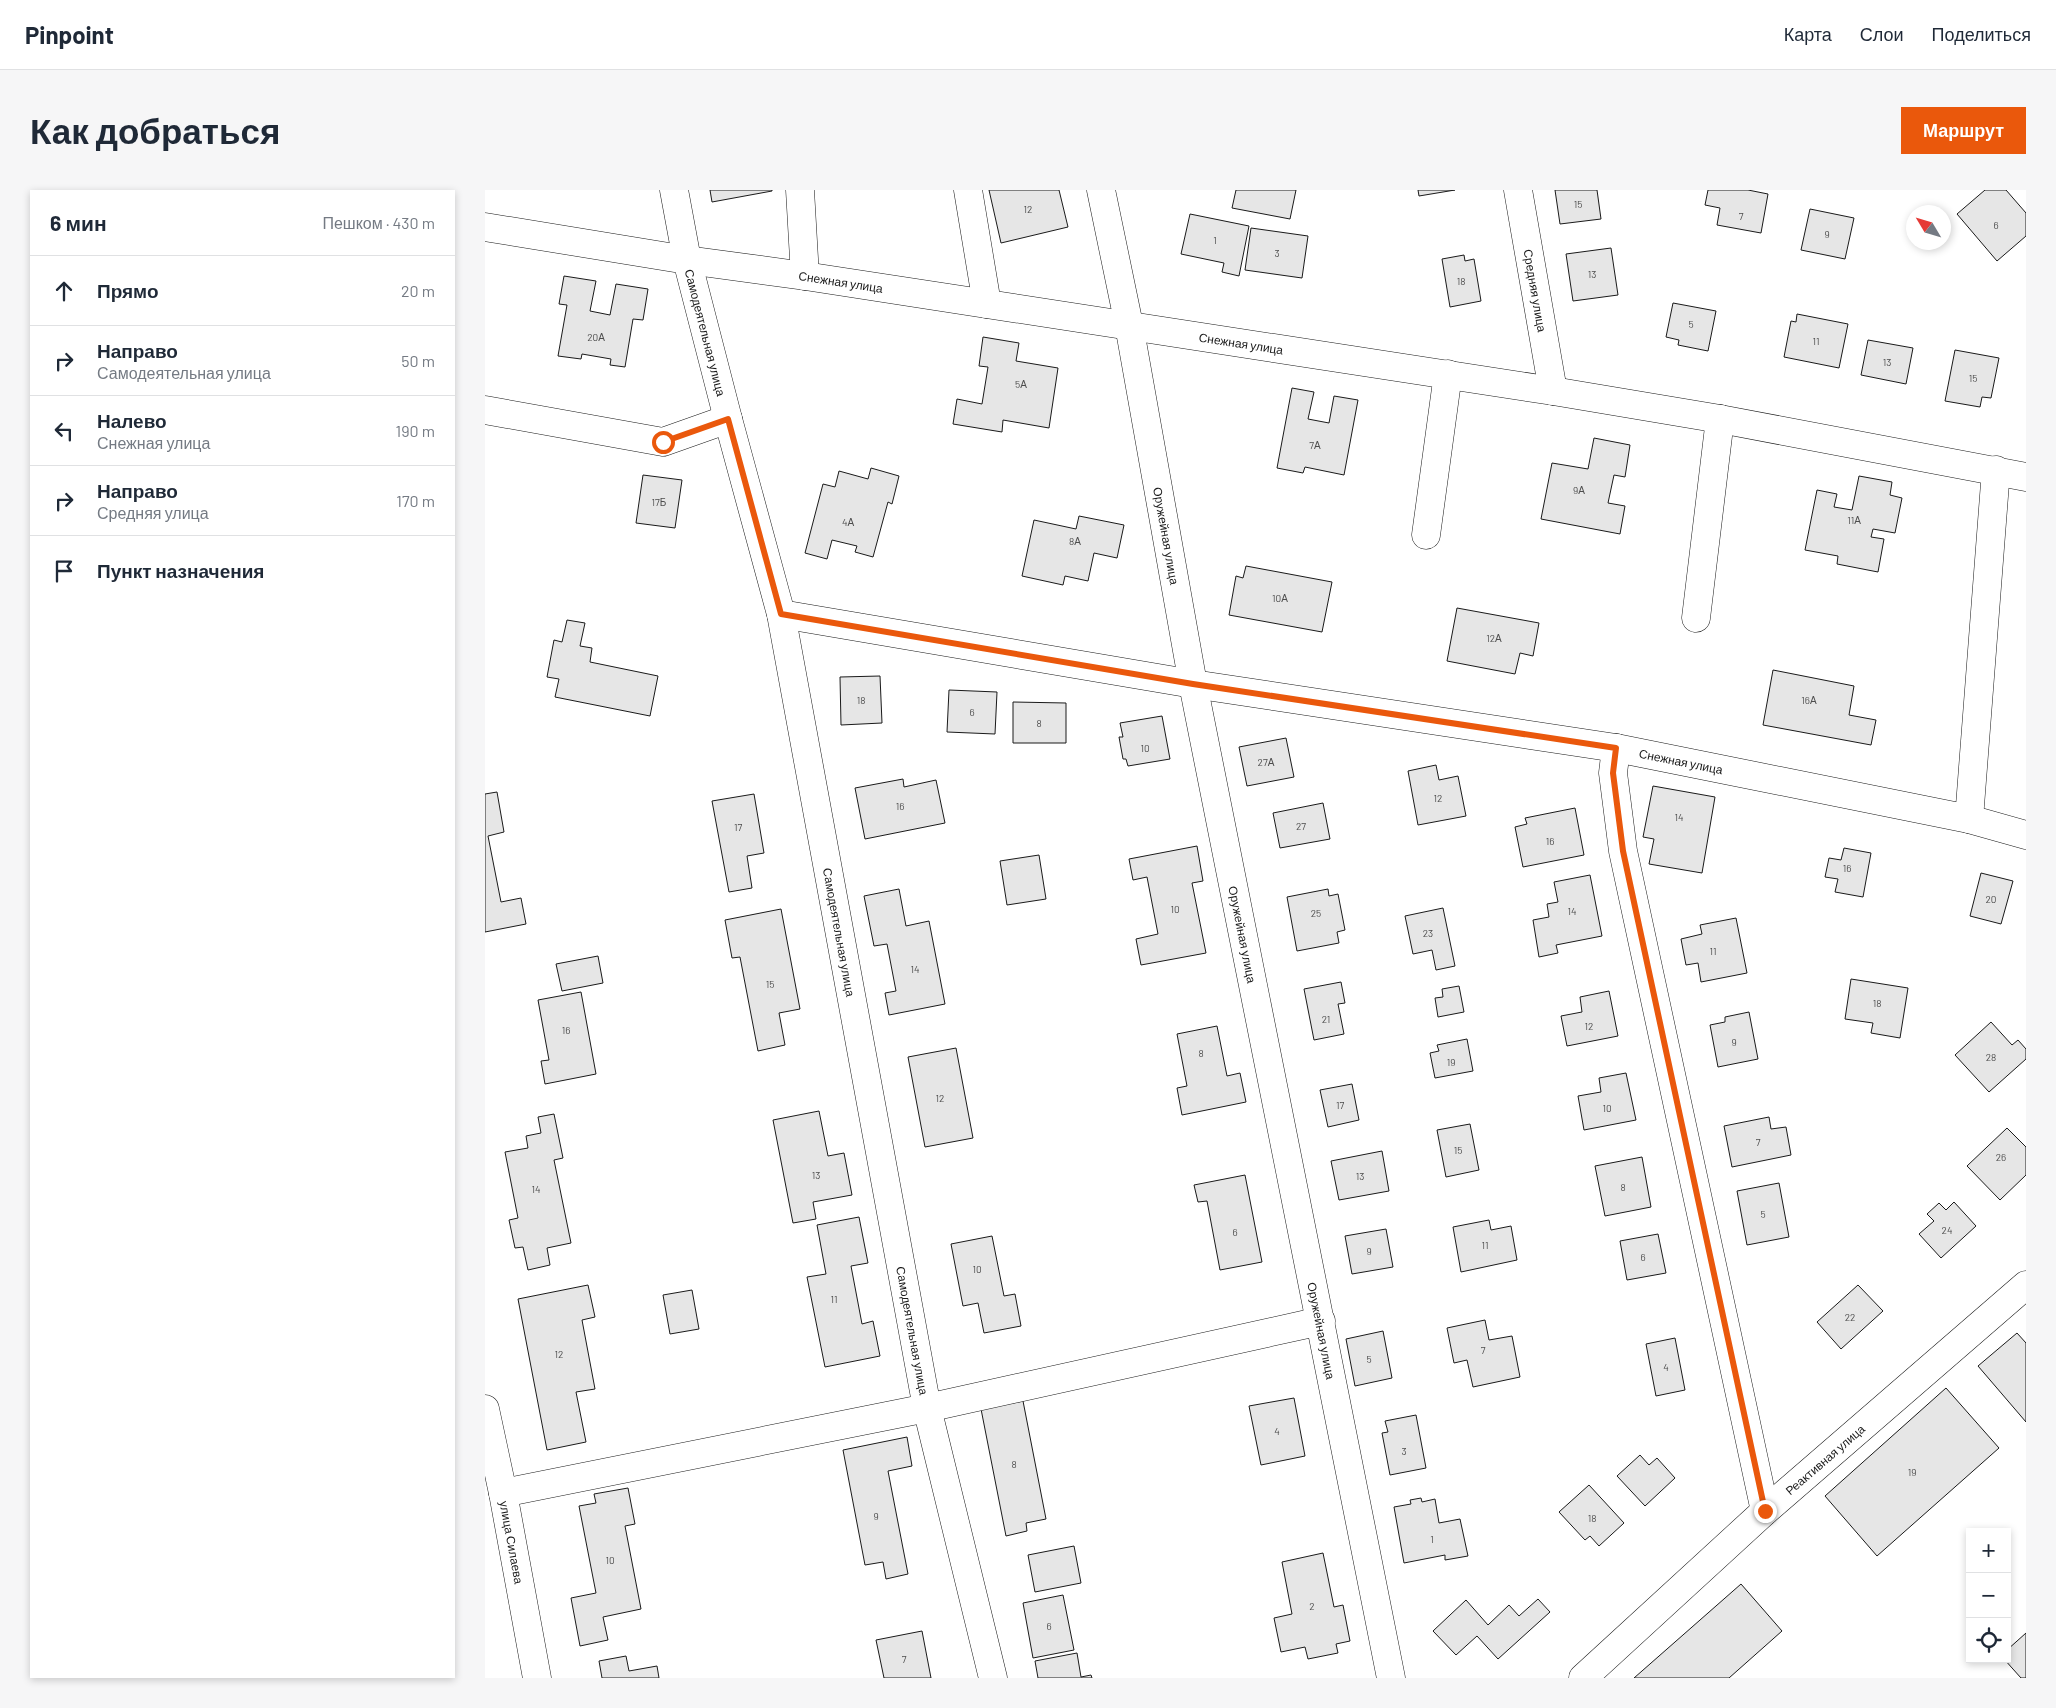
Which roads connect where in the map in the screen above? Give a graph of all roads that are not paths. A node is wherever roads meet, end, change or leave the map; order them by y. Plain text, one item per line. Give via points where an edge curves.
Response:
1 (674, 190) edge
2 (800, 190) edge
3 (968, 190) edge
4 (1101, 190) edge
5 (1518, 190) edge
6 (485, 227) edge
7 (687, 260) junction
8 (805, 276) junction
9 (987, 304) junction
10 (1129, 325) junction
11 (1448, 374) junction
12 (1553, 391) junction
13 (485, 410) edge
14 (728, 419) junction
15 (1720, 419) junction
16 (1996, 470) junction
17 (2026, 477) edge
18 (1426, 535) dead end
19 (781, 614) junction
20 (1696, 618) dead end
21 (1193, 684) junction
22 (1616, 748) junction
23 (1969, 819) junction
24 (2026, 835) edge
25 (2026, 1285) edge
26 (1321, 1321) junction
27 (485, 1408) edge
28 (927, 1408) junction
29 (503, 1493) junction
30 (1765, 1511) junction
31 (537, 1678) edge
32 (993, 1678) edge
33 (1391, 1678) edge
34 (1583, 1678) edge

1 - 7 street, Самодеятельная улица
2 - 8 street
3 - 9 street
4 - 10 street, Оружейная улица
5 - 12 street, Средняя улица
6 - 7 street, Снежная улица
7 - 8 street, Снежная улица
7 - 14 street, Самодеятельная улица
8 - 9 street, Снежная улица
9 - 10 street, Снежная улица
10 - 11 street, Снежная улица
10 - 21 street, Оружейная улица
11 - 12 street, Снежная улица
11 - 18 street
12 - 15 street, Снежная улица
13 - 14 street via 663,442
14 - 19 street, Самодеятельная улица
15 - 16 street, Снежная улица
15 - 20 street
16 - 17 street, Снежная улица
16 - 23 street
19 - 21 street, Снежная улица
19 - 28 street, Самодеятельная улица
21 - 22 street, Снежная улица
21 - 26 street, Оружейная улица
22 - 23 street, Снежная улица
22 - 30 street via 1613,773 1623,851
23 - 24 street, Снежная улица
25 - 30 street, Реактивная улица
26 - 28 street
26 - 33 street, Оружейная улица
27 - 29 street, улица Силаева
28 - 29 street
28 - 32 street, Самодеятельная улица
29 - 31 street, улица Силаева
30 - 34 street, Реактивная улица

